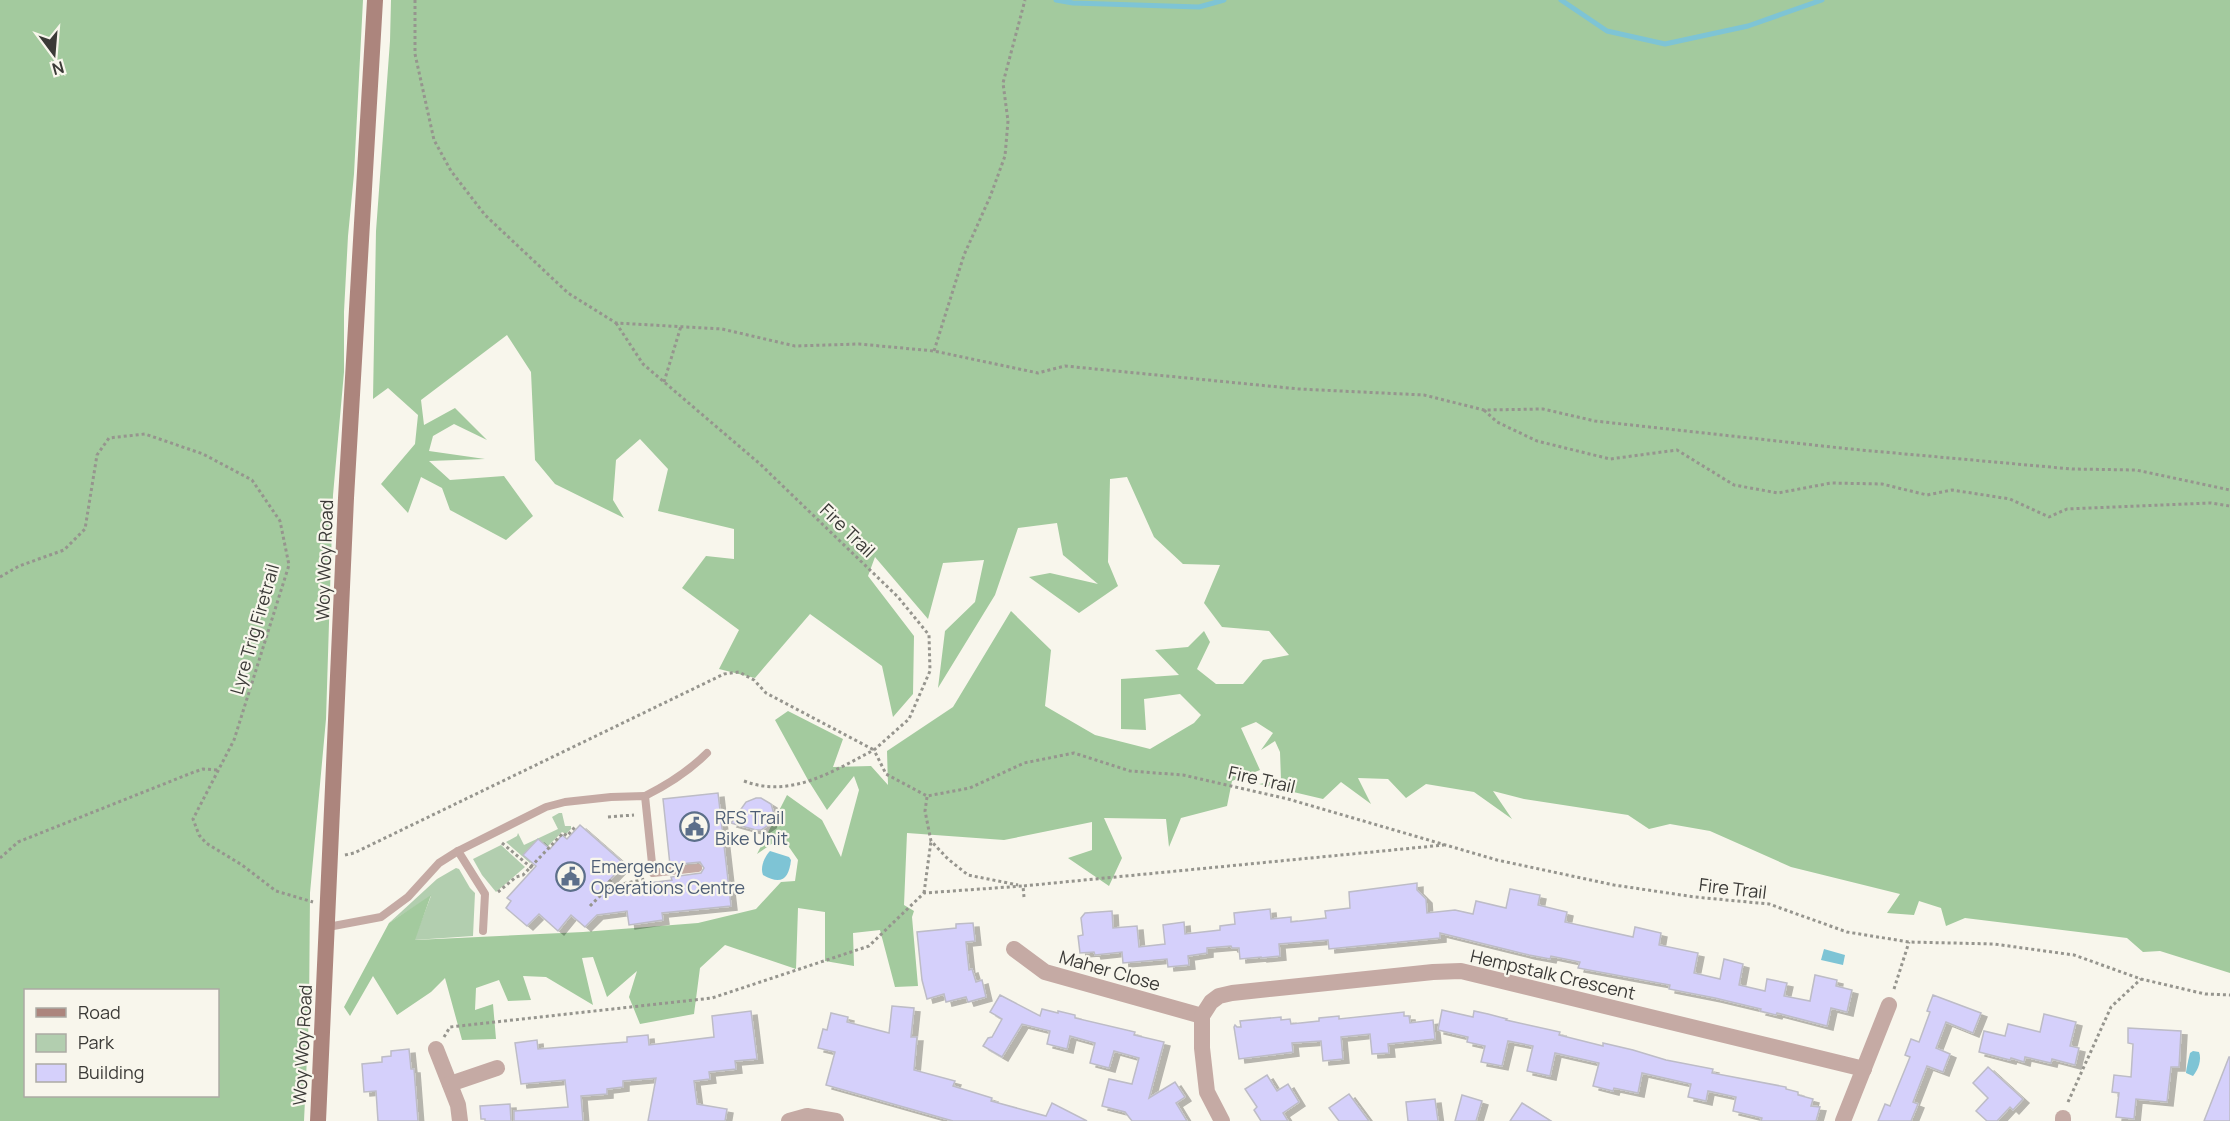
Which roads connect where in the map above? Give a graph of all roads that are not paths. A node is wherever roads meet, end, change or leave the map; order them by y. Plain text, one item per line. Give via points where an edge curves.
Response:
1 (375, 0) edge
2 (707, 753) dead end
3 (645, 796) junction
4 (458, 851) junction
5 (698, 868) dead end
6 (328, 927) junction
7 (483, 930) dead end
8 (1014, 949) dead end
9 (1889, 1005) road end
10 (1202, 1016) junction
11 (436, 1049) road end
12 (497, 1068) dead end
13 (1864, 1070) junction
14 (450, 1083) junction
15 (318, 1121) edge
16 (460, 1121) edge
17 (789, 1121) edge
18 (836, 1121) edge
19 (1222, 1121) edge
20 (1843, 1121) edge

1 - 6 main road, Woy Woy Road via 347,486
2 - 3 lane via 678,778
3 - 4 lane via 546,807
3 - 5 lane via 653,873
4 - 6 lane via 438,863 408,897 381,917
4 - 7 lane via 485,894
6 - 15 main road, Woy Woy Road
8 - 10 street, Maher Close via 1045,972
9 - 13 street
10 - 13 street, Hempstalk Crescent via 1211,1002 1232,993 1461,971
10 - 19 street via 1207,1092
11 - 14 street
12 - 14 street
13 - 20 street
14 - 16 street
17 - 18 street via 807,1116

